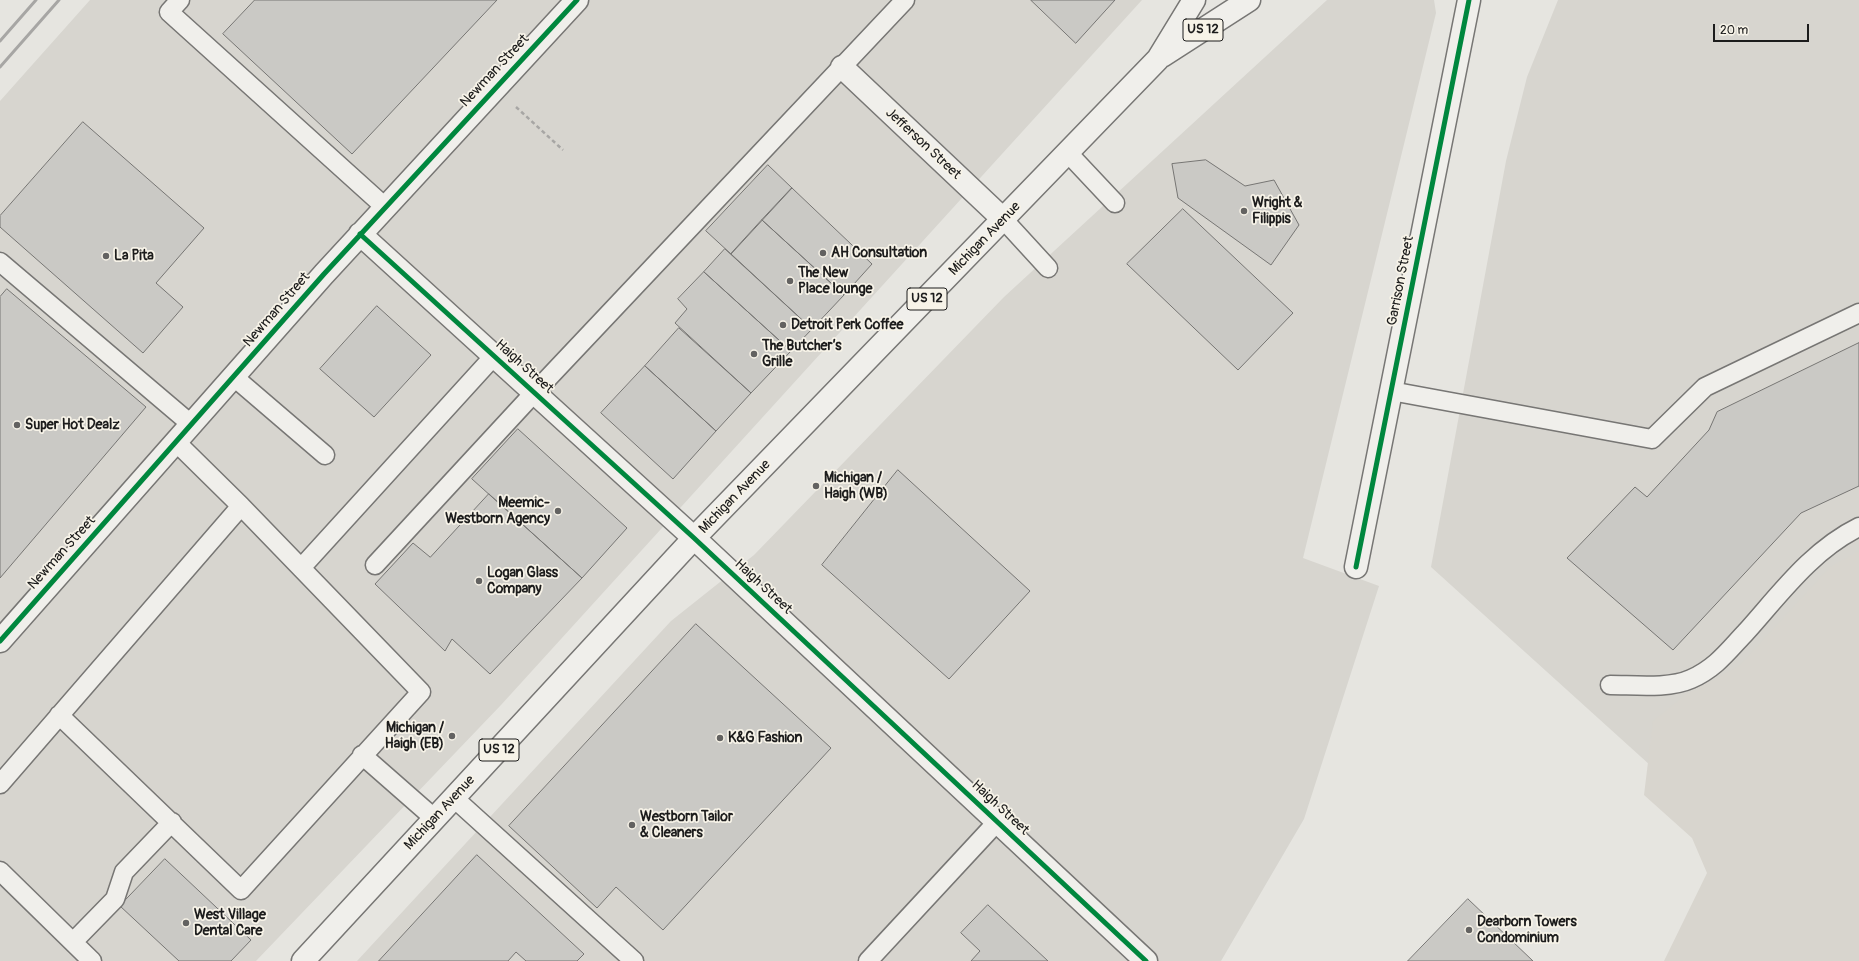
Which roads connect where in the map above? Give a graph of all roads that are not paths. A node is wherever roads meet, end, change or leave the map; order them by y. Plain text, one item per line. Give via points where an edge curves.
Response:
1 (180, 0) edge
2 (577, 0) edge
3 (905, 0) edge
4 (1194, 0) edge
5 (1249, 0) edge
6 (1469, 0) edge
7 (1158, 59) junction
8 (842, 67) junction
9 (1068, 153) junction
10 (1115, 203) dead end
11 (385, 207) junction
12 (1004, 220) junction
13 (360, 234) junction
14 (0, 262) edge
15 (1048, 268) dead end
16 (1859, 313) edge
17 (494, 356) junction
18 (234, 377) junction
19 (1391, 391) junction
20 (534, 392) junction
21 (192, 425) junction
22 (176, 442) junction
23 (326, 455) dead end
24 (241, 506) junction
25 (1859, 527) edge
26 (694, 538) junction
27 (375, 565) dead end
28 (1356, 567) dead end
29 (301, 568) junction
30 (0, 641) edge
31 (1610, 685) dead end
32 (60, 716) junction
33 (362, 755) junction
34 (0, 784) edge
35 (454, 798) junction
36 (436, 819) junction
37 (172, 822) junction
38 (997, 822) junction
39 (0, 871) edge
40 (73, 942) junction
41 (92, 961) edge
42 (303, 961) edge
43 (634, 961) edge
44 (868, 961) edge
45 (1146, 961) edge

1 - 11 lane via 169,12
2 - 11 street, Newman Street
3 - 8 lane
4 - 7 street, Michigan Avenue / US 12
5 - 7 street, Michigan Avenue / US 12
6 - 19 street, Garrison Street
7 - 9 street, Michigan Avenue / US 12
8 - 12 street, Jefferson Street
8 - 20 lane
9 - 10 lane
9 - 12 street, Michigan Avenue / US 12
11 - 13 street, Newman Street
12 - 15 lane
12 - 26 street, Michigan Avenue / US 12
13 - 17 street, Haigh Street
13 - 18 street, Newman Street
14 - 21 lane
16 - 19 lane via 1706,387 1652,439
17 - 20 street, Haigh Street
17 - 29 lane
18 - 21 street, Newman Street
18 - 23 lane
19 - 28 street, Garrison Street
20 - 26 street, Haigh Street
20 - 27 lane
21 - 22 street, Newman Street
22 - 24 lane
22 - 30 street, Newman Street
24 - 29 lane
24 - 32 lane
25 - 31 lane via 1845,534 1810,561 1715,666 1690,680 1665,684
26 - 35 street, Michigan Avenue / US 12
26 - 38 street, Haigh Street
29 - 33 lane via 421,692
32 - 34 lane
32 - 37 lane
33 - 36 lane
33 - 37 lane via 241,890
35 - 36 street, Michigan Avenue / US 12
35 - 43 lane
36 - 42 street, Michigan Avenue / US 12
37 - 40 lane via 124,872 115,899
38 - 44 lane
38 - 45 street, Haigh Street
39 - 40 lane
40 - 41 lane

